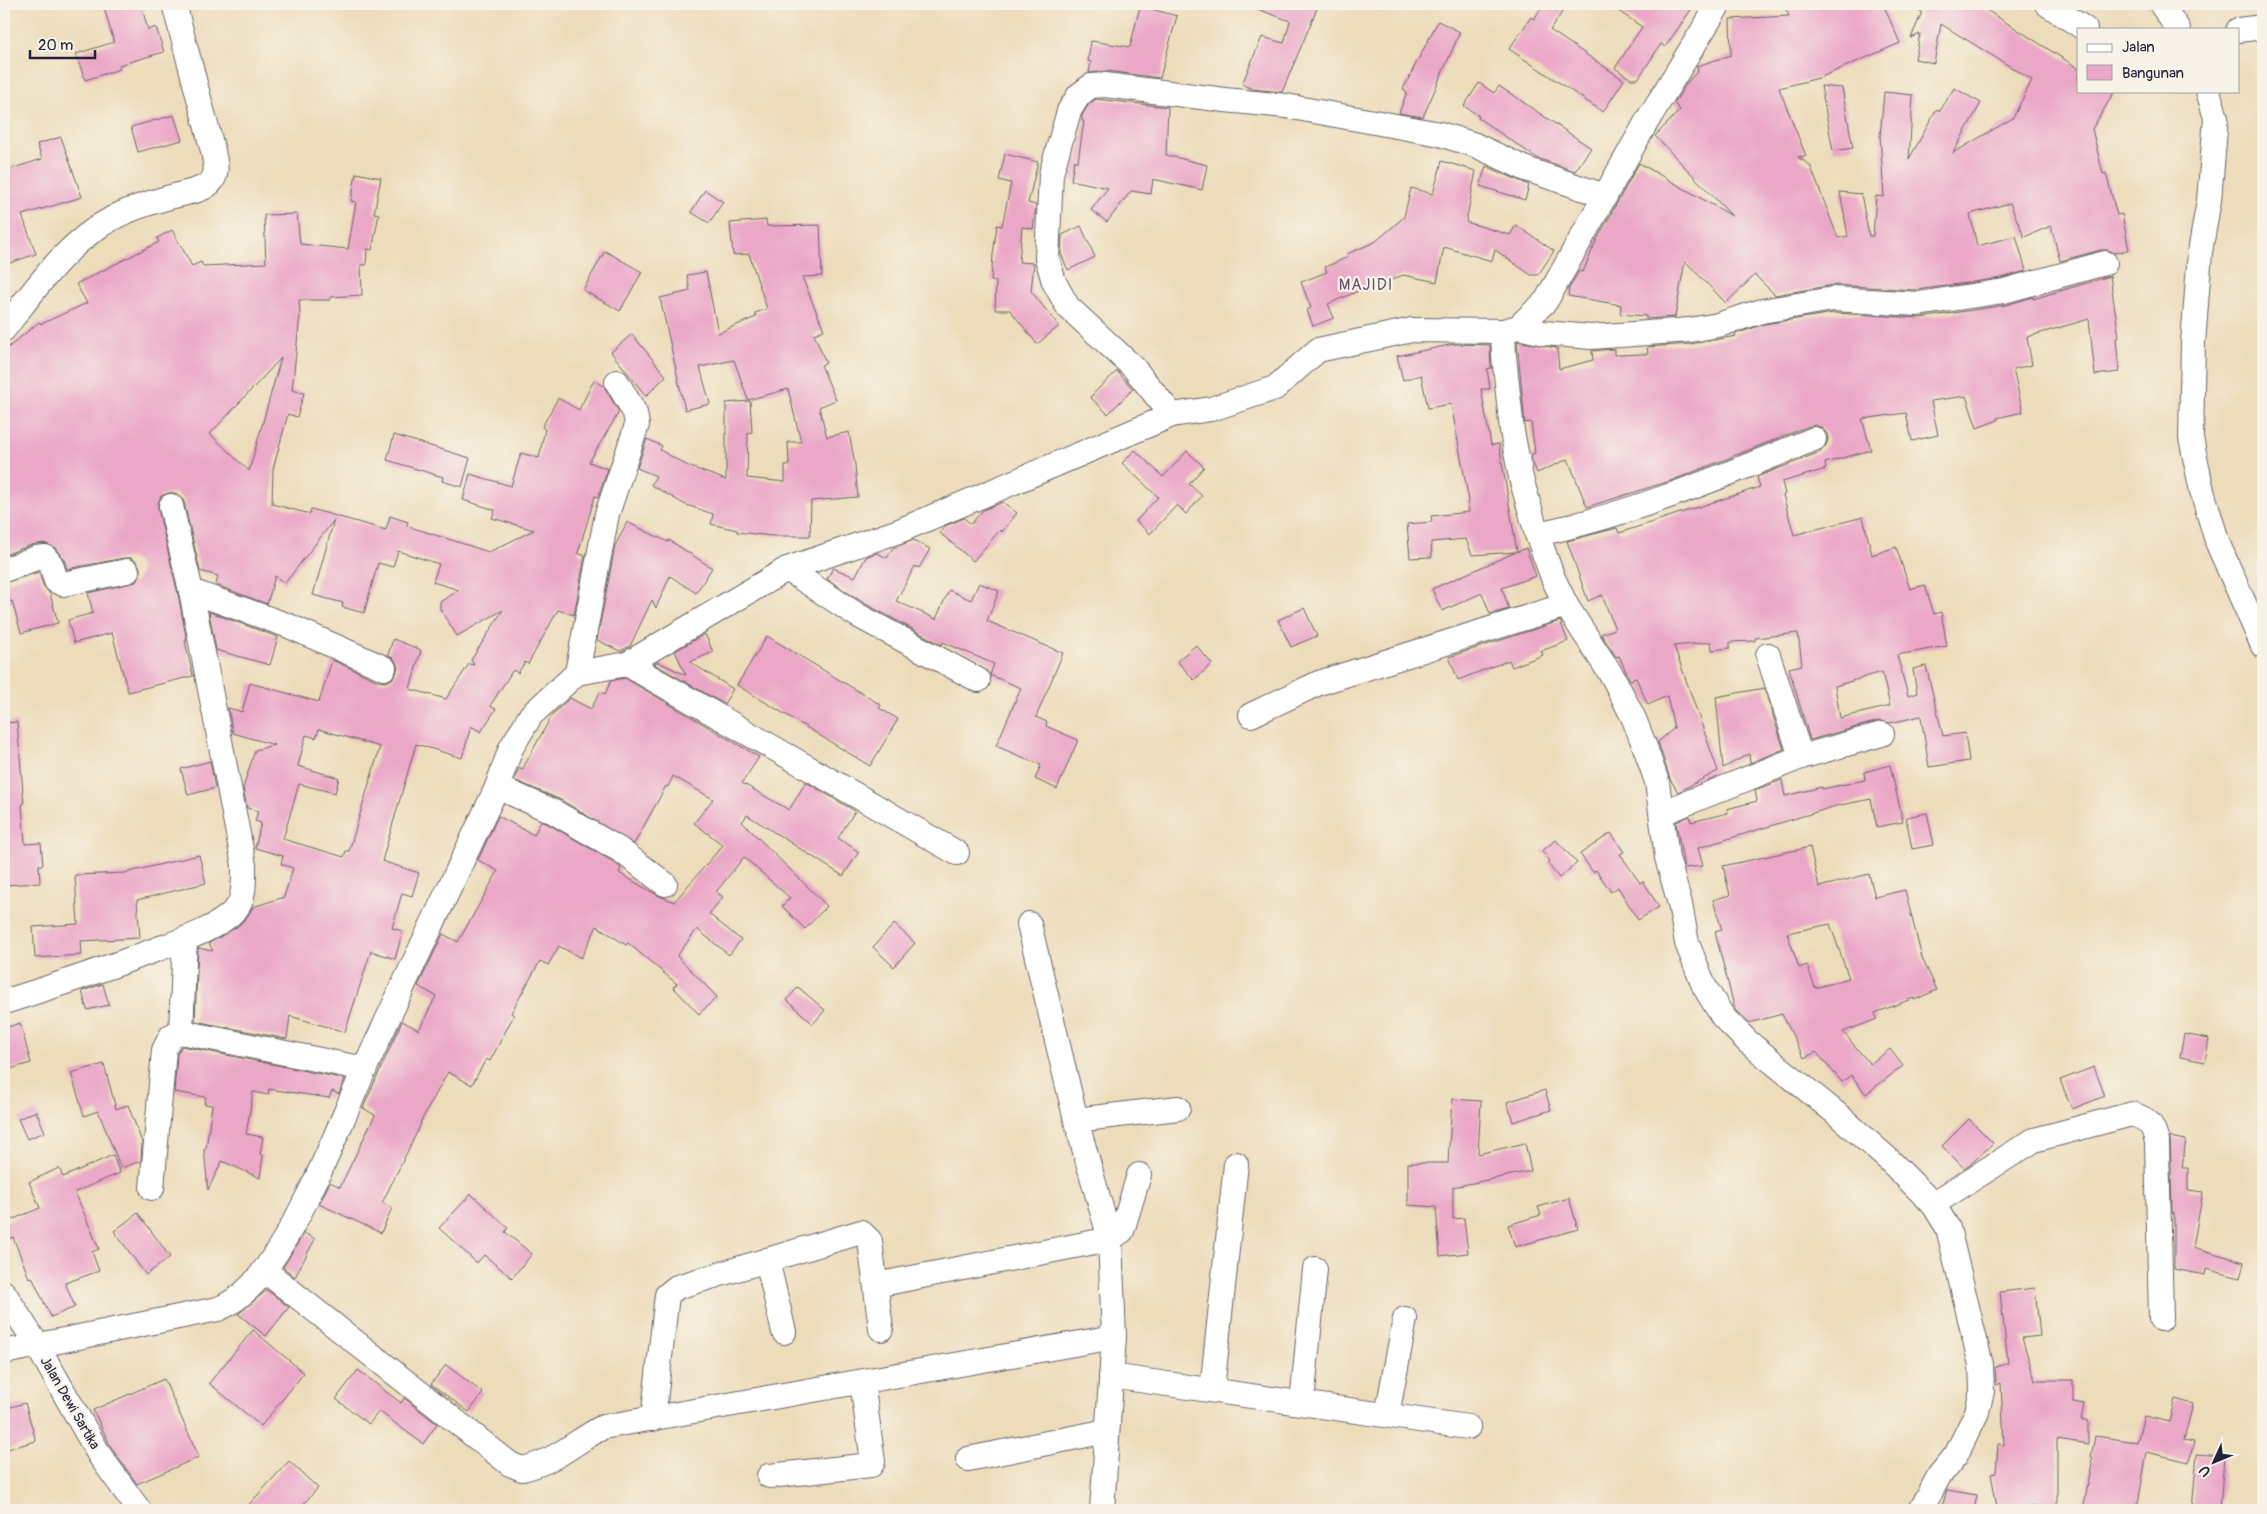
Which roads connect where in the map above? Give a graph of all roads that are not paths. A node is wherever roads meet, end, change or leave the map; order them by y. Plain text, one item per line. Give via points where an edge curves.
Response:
1 (174, 4) edge
2 (1719, 4) edge
3 (2047, 4) edge
4 (2161, 4) edge
5 (2263, 27) edge
6 (2083, 28) edge
7 (2177, 28) edge
8 (2240, 30) edge
9 (2208, 92) edge
10 (1605, 196) junction
11 (2105, 263) dead end
12 (8, 317) edge
13 (1511, 329) junction
14 (617, 382) dead end
15 (1172, 415) junction
16 (1814, 439) dead end
17 (171, 506) dead end
18 (1537, 534) junction
19 (787, 568) junction
20 (4, 570) edge
21 (127, 571) dead end
22 (191, 591) junction
23 (1566, 605) junction
24 (2263, 646) edge
25 (1768, 655) dead end
26 (627, 664) junction
27 (384, 668) dead end
28 (577, 672) junction
29 (978, 680) dead end
30 (1251, 715) dead end
31 (1882, 734) dead end
32 (1801, 757) junction
33 (497, 787) junction
34 (1662, 813) junction
35 (957, 853) dead end
36 (665, 884) dead end
37 (1029, 924) dead end
38 (185, 939) junction
39 (4, 1002) edge
40 (181, 1032) junction
41 (365, 1069) junction
42 (1178, 1108) dead end
43 (1076, 1120) junction
44 (1236, 1164) dead end
45 (1140, 1174) dead end
46 (152, 1188) dead end
47 (1933, 1204) junction
48 (1110, 1238) junction
49 (767, 1260) junction
50 (1315, 1269) dead end
51 (264, 1270) junction
52 (876, 1285) junction
53 (4, 1293) edge
54 (1405, 1319) dead end
55 (2161, 1319) dead end
56 (881, 1329) dead end
57 (784, 1332) dead end
58 (1114, 1337) junction
59 (37, 1345) junction
60 (4, 1352) edge
61 (1111, 1376) junction
62 (862, 1382) junction
63 (1212, 1390) junction
64 (1302, 1403) junction
65 (1387, 1415) junction
66 (653, 1419) junction
67 (1468, 1427) dead end
68 (1107, 1431) junction
69 (968, 1459) dead end
70 (768, 1476) dead end
71 (134, 1508) edge
72 (1102, 1510) edge
73 (1921, 1510) edge

1 - 12 street via 213,151 214,177 200,190 114,217 96,229 60,259
2 - 10 street
3 - 6 street
4 - 7 street
5 - 8 street
9 - 24 street via 2216,118 2193,343 2192,438 2202,491 2218,544
10 - 13 street via 1546,301
10 - 15 street via 1526,169 1474,145 1440,134 1286,106 1105,85 1090,86 1079,95 1069,111 1051,174 1047,258 1054,282 1068,307 1133,366
11 - 13 street via 2004,291 1918,304 1833,298 1762,311 1690,330 1591,337
13 - 15 street via 1412,330 1318,350 1275,388 1211,409
13 - 18 street via 1504,363 1512,430
14 - 28 street via 635,413 637,425 607,514
15 - 19 street via 899,531
16 - 18 street via 1719,478 1583,525
17 - 22 street
18 - 23 street
19 - 26 street
19 - 29 street via 857,615
20 - 21 street via 45,557 51,564 56,581 63,584
22 - 27 street via 288,626
22 - 38 street via 244,865 238,907 225,919
23 - 30 street via 1319,683
23 - 34 street via 1614,679 1634,719 1657,782
25 - 32 street
26 - 28 street
26 - 35 street
28 - 33 street via 531,715 511,748
31 - 32 street
32 - 34 street
33 - 36 street via 554,812 620,850
33 - 41 street
34 - 47 street via 1667,858 1680,904 1686,943 1704,986 1723,1017 1748,1042 1889,1160
37 - 43 street
38 - 39 street via 88,976
38 - 40 street
40 - 41 street
40 - 46 street via 171,1036 164,1050
41 - 51 street via 317,1178
42 - 43 street
43 - 48 street
44 - 63 street
45 - 48 street via 1122,1231
47 - 55 street via 2034,1140 2132,1114 2145,1118 2154,1129 2157,1142
47 - 73 street via 1948,1228 1981,1365 1982,1391 1977,1412 1956,1455 1939,1476
48 - 52 street
48 - 58 street
49 - 52 street via 861,1232 870,1241
49 - 57 street
49 - 66 street via 677,1287 667,1295
50 - 64 street
51 - 59 street via 230,1305 218,1309
51 - 66 street via 510,1464 522,1469 557,1457 603,1427
52 - 56 street
53 - 59 street, Jalan Dewi Sartika
54 - 65 street
58 - 61 street
58 - 62 street
59 - 60 street
59 - 71 street, Jalan Dewi Sartika via 67,1401
61 - 63 street
61 - 68 street
62 - 66 street
62 - 70 street via 873,1462 870,1465
63 - 64 street
64 - 65 street
65 - 67 street
68 - 69 street
68 - 72 street

